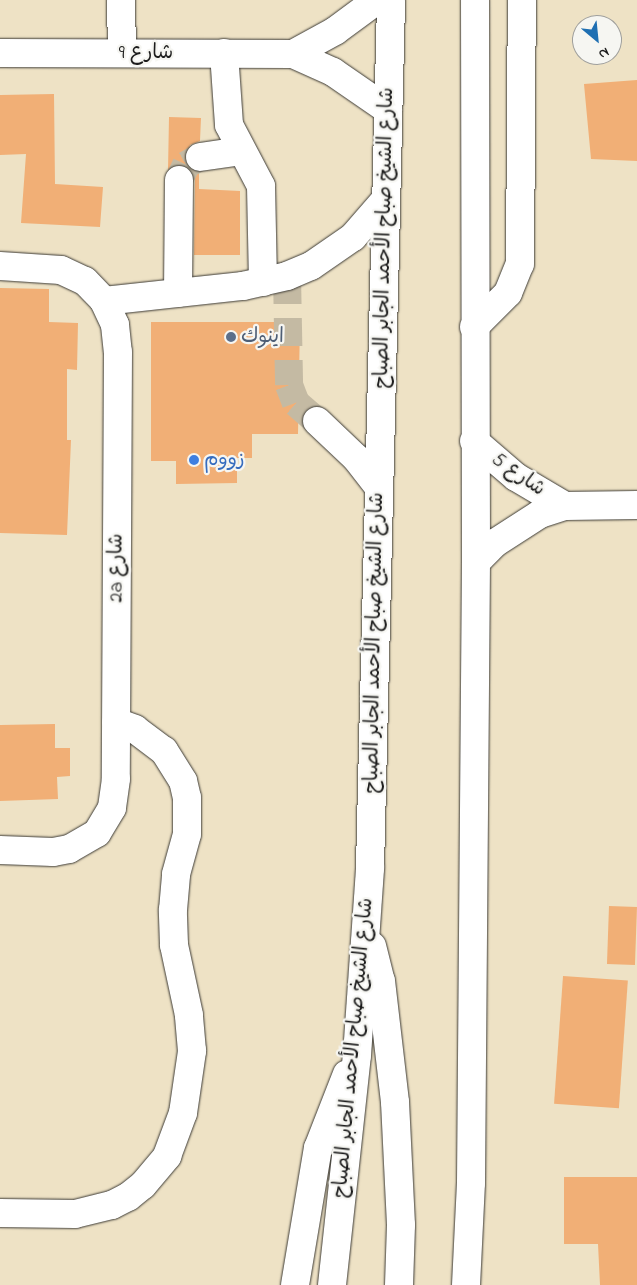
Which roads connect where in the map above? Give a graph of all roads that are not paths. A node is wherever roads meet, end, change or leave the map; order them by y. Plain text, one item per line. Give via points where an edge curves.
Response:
1 (121, 0) edge
2 (377, 0) edge
3 (391, 0) edge
4 (475, 0) edge
5 (522, 0) edge
6 (0, 53) edge
7 (122, 53) junction
8 (224, 53) junction
9 (292, 54) junction
10 (388, 110) junction
11 (241, 151) junction
12 (200, 157) tunnel mouth
13 (179, 180) tunnel mouth
14 (386, 199) junction
15 (0, 266) edge
16 (264, 282) junction
17 (178, 293) junction
18 (104, 301) junction
19 (474, 326) junction
20 (317, 421) tunnel mouth
21 (474, 441) junction
22 (378, 486) junction
23 (637, 505) edge
24 (565, 506) junction
25 (476, 562) junction
26 (116, 722) junction
27 (0, 850) edge
28 (366, 920) junction
29 (356, 1055) junction
30 (0, 1213) edge
31 (294, 1285) edge
32 (332, 1285) edge
33 (399, 1285) edge
34 (466, 1285) edge

1 - 7 main road
2 - 9 main road, شارع 9 via 335,31
3 - 10 main road, شارع الشيخ صباح الأحمد الجابر الصباح
4 - 19 main road
5 - 19 main road via 520,264 508,292
6 - 7 main road, شارع 9
7 - 8 main road, شارع 9
8 - 9 main road, شارع 9
8 - 11 main road via 226,110
9 - 10 main road, شارع 9 via 339,76
10 - 14 main road, شارع الشيخ صباح الأحمد الجابر الصباح
11 - 12 main road
11 - 16 main road via 261,186
13 - 17 main road
14 - 16 main road via 353,238 332,253 311,266
14 - 22 main road, شارع الشيخ صباح الأحمد الجابر الصباح
15 - 18 main road, 2a شارع via 61,270 85,282
16 - 17 main road
17 - 18 main road
18 - 26 main road, 2a شارع via 116,325 118,352
19 - 21 main road
20 - 22 main road via 356,458
21 - 24 main road, شارع 5 via 516,477
21 - 25 main road
22 - 28 main road, شارع الشيخ صباح الأحمد الجابر الصباح via 377,672
23 - 24 main road, شارع 5
24 - 25 main road, شارع 5 via 517,527
25 - 34 main road via 471,1183
26 - 27 main road, 2a شارع via 115,794 109,815 97,832 84,842 53,852
26 - 30 main road via 150,738 164,751 175,765 187,798 187,834 176,874 172,910 174,945 189,1015 192,1051 183,1113 166,1156 143,1185 128,1197 112,1205 75,1214
28 - 29 main road, شارع الشيخ صباح الأحمد الجابر الصباح
28 - 33 main road via 381,980 396,1102
29 - 31 main road via 328,1116 318,1148
29 - 32 main road, شارع الشيخ صباح الأحمد الجابر الصباح

